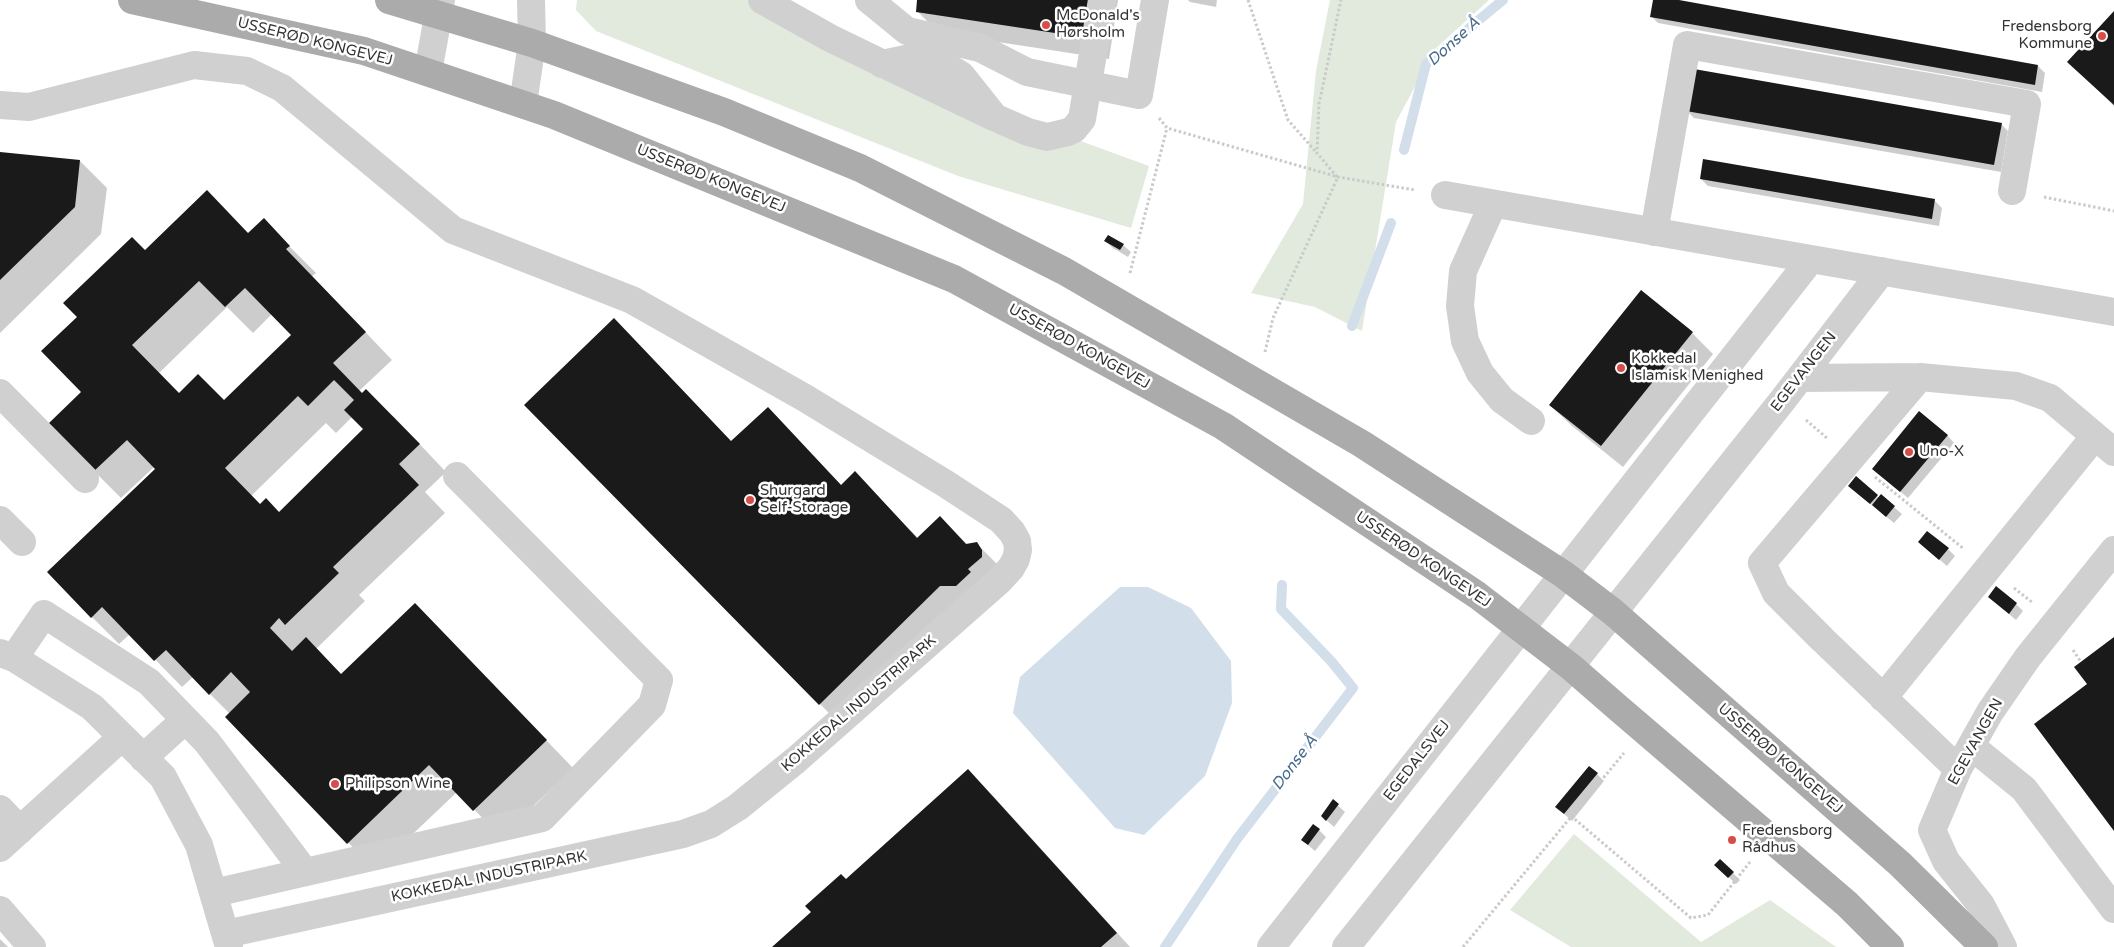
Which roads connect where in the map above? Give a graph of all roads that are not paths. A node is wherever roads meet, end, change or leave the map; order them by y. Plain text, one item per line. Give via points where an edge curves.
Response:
1 (132, 0) edge
2 (389, 0) edge
3 (531, 0) edge
4 (762, 0) edge
5 (869, 0) edge
6 (1102, 0) edge
7 (1155, 0) edge
8 (439, 8) edge
9 (532, 43) junction
10 (428, 72) junction
11 (1088, 85) junction
12 (523, 104) junction
13 (0, 105) edge
14 (2012, 191) dead end
15 (1446, 195) road end
16 (1493, 204) junction
17 (1654, 232) junction
18 (1811, 259) junction
19 (1882, 271) junction
20 (2114, 312) edge
21 (1920, 377) junction
22 (1800, 378) junction
23 (0, 393) edge
24 (1531, 421) dead end
25 (2105, 444) edge
26 (457, 476) dead end
27 (85, 479) dead end
28 (0, 520) edge
29 (22, 542) dead end
30 (2114, 550) edge
31 (1563, 574) junction
32 (1613, 612) junction
33 (1520, 629) junction
34 (7, 655) edge
35 (1570, 667) junction
36 (1883, 698) junction
37 (185, 720) junction
38 (122, 737) junction
39 (143, 758) junction
40 (1964, 758) junction
41 (0, 809) edge
42 (20, 830) junction
43 (0, 848) edge
44 (305, 872) junction
45 (214, 893) junction
46 (2114, 909) edge
47 (0, 910) edge
48 (228, 941) edge
49 (32, 947) edge
50 (1271, 947) edge
51 (1346, 947) edge
52 (1890, 947) edge
53 (1984, 947) edge
54 (2003, 947) edge

1 - 10 main road, USSERØD KONGEVEJ via 364,51
2 - 8 main road, USSERØD KONGEVEJ
3 - 9 street
4 - 11 street via 830,38 994,118 1047,137 1074,129 1082,118
5 - 11 street via 907,31 980,48 1027,72
6 - 11 street
7 - 11 street via 1139,95
8 - 9 main road, USSERØD KONGEVEJ
8 - 10 street
9 - 12 street
9 - 31 main road, USSERØD KONGEVEJ via 724,112 860,168 1064,271 1362,444
10 - 12 main road, USSERØD KONGEVEJ
12 - 33 main road, USSERØD KONGEVEJ via 954,279 1223,426 1477,595
13 - 48 street, KOKKEDAL INDUSTRIPARK via 29,107 194,65 247,71 282,88 453,230 632,300 805,398 1001,520 1017,541 1018,550 1011,568 999,581 796,760 738,807 711,824 684,834
14 - 17 street via 2027,104 1687,44
15 - 16 street
16 - 17 street
16 - 24 street via 1463,271 1460,306 1465,341 1480,373 1502,400
17 - 18 street
18 - 19 street
18 - 31 street
19 - 20 street
19 - 22 street, EGEVANGEN
21 - 22 street
21 - 25 street via 2016,386 2050,398
21 - 36 street via 1762,563 1776,592
22 - 32 street, EGEVANGEN
23 - 27 street
25 - 36 street via 1988,569
26 - 44 street via 658,680 652,705 542,818
28 - 29 street
30 - 40 street, EGEVANGEN via 2028,657 1990,712
31 - 32 main road, USSERØD KONGEVEJ
31 - 33 street, EGEDALSVEJ
32 - 35 street
32 - 53 main road, USSERØD KONGEVEJ via 1900,864
33 - 35 main road, USSERØD KONGEVEJ
33 - 50 street, EGEDALSVEJ
34 - 37 street via 44,614 149,682
34 - 38 street, KOKKEDAL INDUSTRIPARK via 92,707
35 - 51 street
35 - 52 main road, USSERØD KONGEVEJ via 1847,904
36 - 40 street
37 - 39 street
37 - 44 street via 207,742
38 - 39 street, KOKKEDAL INDUSTRIPARK
38 - 42 street
39 - 45 street, KOKKEDAL INDUSTRIPARK via 163,777 199,845
40 - 46 street via 2024,789
40 - 54 street, EGEVANGEN via 1932,830 1946,861 1982,905
41 - 42 street
42 - 43 street
44 - 45 street
45 - 48 street, KOKKEDAL INDUSTRIPARK
47 - 49 street

